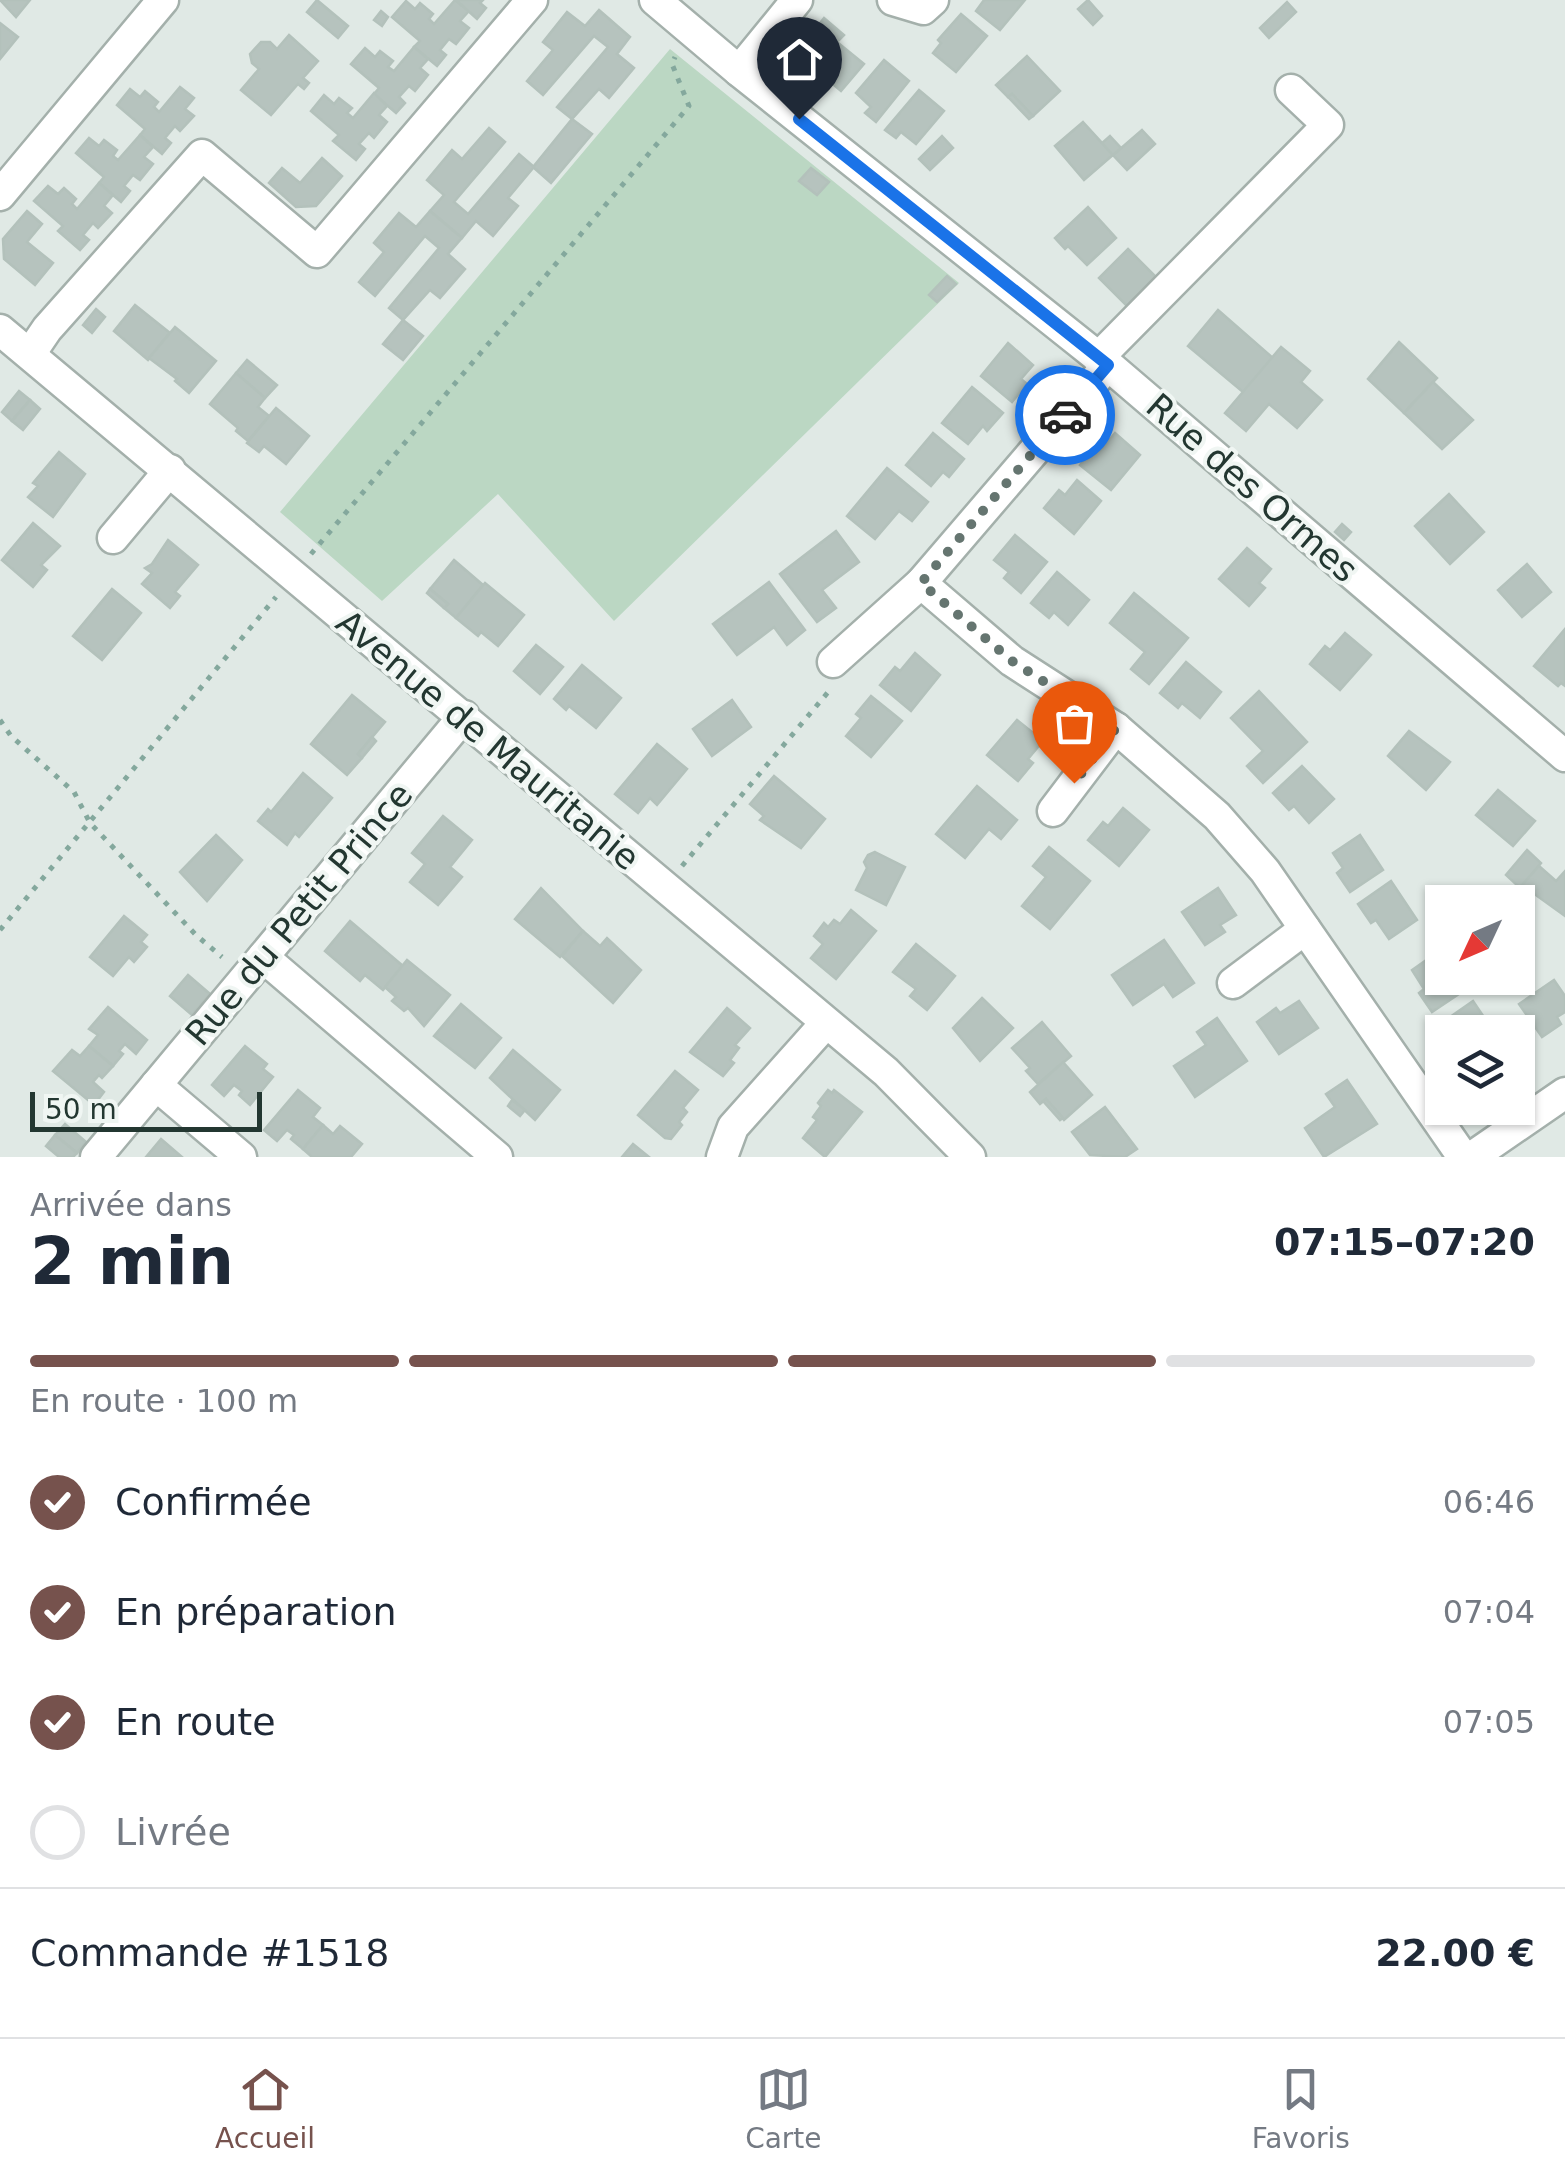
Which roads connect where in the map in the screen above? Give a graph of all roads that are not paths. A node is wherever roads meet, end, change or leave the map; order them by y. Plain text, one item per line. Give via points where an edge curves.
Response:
1 (163, 0) edge
2 (532, 0) edge
3 (655, 0) edge
4 (797, 0) edge
5 (893, 0) edge
6 (934, 0) edge
7 (739, 71) junction
8 (1290, 90) dead end
9 (0, 196) edge
10 (0, 330) edge
11 (30, 354) junction
12 (1103, 362) junction
13 (170, 470) junction
14 (113, 538) dead end
15 (921, 583) junction
16 (833, 662) road end
17 (464, 716) junction
18 (1116, 728) junction
19 (1565, 756) edge
20 (1052, 811) dead end
21 (1305, 929) junction
22 (255, 967) junction
23 (1233, 983) dead end
24 (826, 1024) junction
25 (156, 1085) junction
26 (1565, 1092) edge
27 (96, 1157) edge
28 (241, 1157) edge
29 (497, 1157) edge
30 (722, 1157) edge
31 (970, 1157) edge
32 (1463, 1157) edge
33 (1472, 1157) edge

1 - 9 street
2 - 11 street via 317,252 202,155
3 - 7 street, Rue des Ormes
4 - 7 street
5 - 6 street via 923,10
7 - 12 street, Rue des Ormes
8 - 12 street via 1328,125
10 - 11 street, Avenue de Mauritanie
11 - 13 street, Avenue de Mauritanie
12 - 15 street
12 - 19 street, Rue des Ormes
13 - 14 street
13 - 17 street, Avenue de Mauritanie
15 - 16 street
15 - 18 street via 1012,661
17 - 22 street, Rue du Petit Prince
17 - 24 street, Avenue de Mauritanie
18 - 20 street
18 - 21 street via 1217,816
21 - 23 street
21 - 32 street
22 - 25 street, Rue du Petit Prince
22 - 29 street
24 - 30 street via 733,1128
24 - 31 street, Avenue de Mauritanie via 886,1072
25 - 27 street, Rue du Petit Prince
25 - 28 street
26 - 33 street

